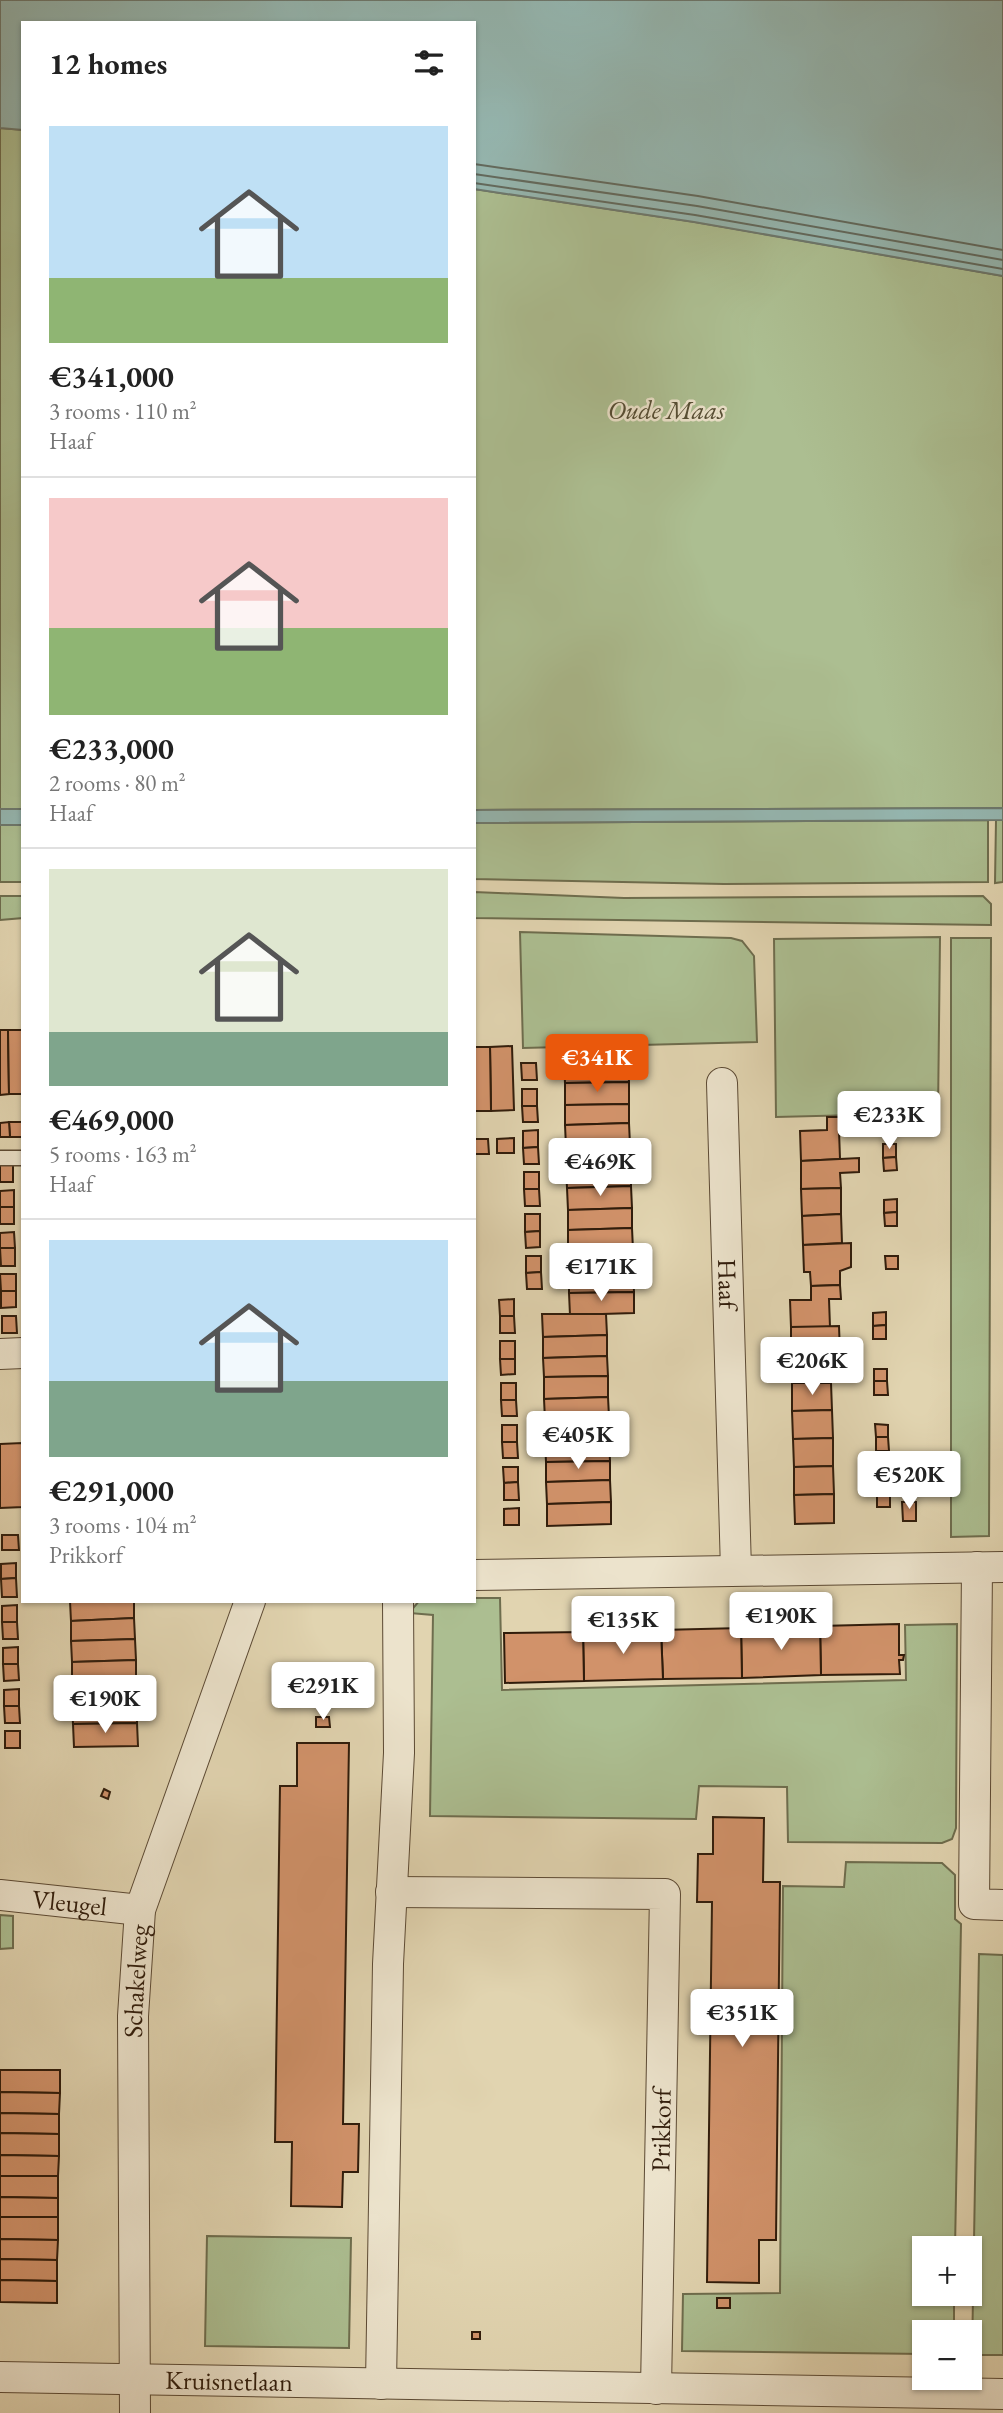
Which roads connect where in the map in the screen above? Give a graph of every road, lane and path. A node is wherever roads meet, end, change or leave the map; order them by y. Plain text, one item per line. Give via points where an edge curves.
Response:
1 (722, 1083) dead end
2 (0, 1158) edge
3 (21, 1158) edge
4 (21, 1353) edge
5 (0, 1354) edge
6 (990, 1567) edge
7 (736, 1570) junction
8 (476, 1575) edge
9 (249, 1603) edge
10 (397, 1603) edge
11 (391, 1892) junction
12 (0, 1895) edge
13 (989, 1905) edge
14 (140, 1910) junction
15 (0, 2377) edge
16 (136, 2379) junction
17 (381, 2384) junction
18 (656, 2389) junction
19 (1003, 2394) edge
20 (739, 2402) edge
21 (964, 2403) edge
22 (135, 2413) edge

1 - 7 street, Haaf
2 - 3 lane
4 - 5 street
6 - 7 street
6 - 13 street
7 - 8 street
9 - 14 street, Schakelweg
10 - 11 street via 399,1753
11 - 17 street
11 - 18 street, Prikkorf via 665,1894
12 - 14 street, Vleugel
14 - 16 street, Schakelweg via 133,2016
15 - 16 street, Kruisnetlaan
16 - 17 street, Kruisnetlaan
16 - 22 street, Schakelweg
17 - 18 street, Kruisnetlaan
18 - 20 street, Kruisnetlaan
19 - 21 street, Kruisnetlaan
20 - 21 street, Kruisnetlaan

